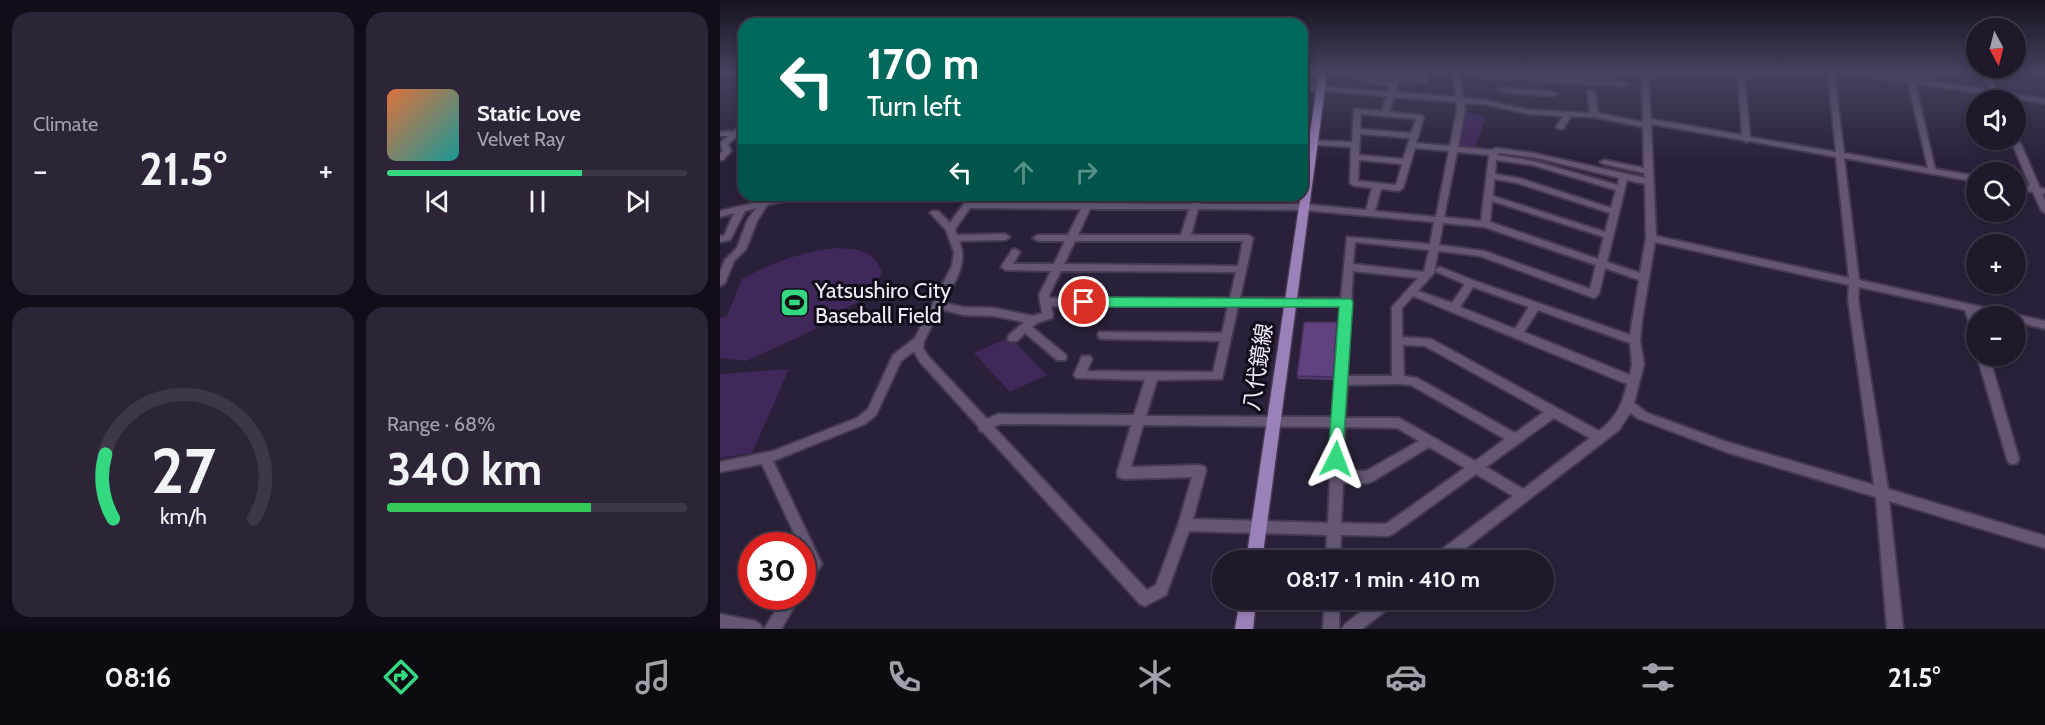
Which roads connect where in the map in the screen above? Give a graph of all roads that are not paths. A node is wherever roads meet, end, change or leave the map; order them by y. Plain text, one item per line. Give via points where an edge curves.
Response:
1 (1317, 102) edge
2 (1388, 102) edge
3 (1461, 102) edge
4 (1475, 102) edge
5 (1530, 102) dead end
6 (1555, 102) edge
7 (1592, 102) edge
8 (1646, 102) edge
9 (1743, 102) edge
10 (1834, 102) edge
11 (1916, 102) edge
12 (1530, 112) junction
13 (1555, 112) junction
14 (1569, 113) junction
15 (1385, 114) junction
16 (1594, 115) junction
17 (1646, 123) junction
18 (1560, 127) dead end
19 (1356, 131) junction
20 (738, 132) edge
21 (1308, 138) edge
22 (1413, 140) junction
23 (1746, 140) junction
24 (1308, 142) edge
25 (1355, 146) junction
26 (1453, 149) junction
27 (2020, 150) edge
28 (1839, 154) junction
29 (1493, 155) junction
30 (1355, 157) junction
31 (720, 158) edge
32 (1406, 162) junction
33 (1604, 162) dead end
34 (1932, 168) dead end
35 (1490, 176) junction
36 (1624, 176) junction
37 (1648, 177) junction
38 (1966, 177) edge
39 (1377, 186) junction
40 (1620, 188) junction
41 (2038, 189) edge
42 (1488, 197) junction
43 (775, 201) edge
44 (970, 201) edge
45 (1089, 201) edge
46 (1196, 201) edge
47 (1303, 201) edge
48 (764, 204) junction
49 (967, 205) junction
50 (1087, 206) junction
51 (1195, 206) junction
52 (1303, 207) junction
53 (741, 209) junction
54 (2045, 210) edge
55 (1615, 212) junction
56 (935, 213) dead end
57 (1370, 213) junction
58 (720, 214) edge
59 (1438, 220) junction
60 (1485, 224) junction
61 (952, 233) junction
62 (1609, 236) junction
63 (1005, 237) dead end
64 (1038, 238) dead end
65 (1072, 238) junction
66 (1185, 238) junction
67 (1652, 238) junction
68 (720, 239) edge
69 (1434, 248) junction
70 (1015, 252) dead end
71 (725, 261) edge
72 (1602, 263) junction
73 (1349, 267) junction
74 (1056, 269) junction
75 (1242, 269) junction
76 (1440, 270) dead end
77 (723, 274) edge
78 (1426, 276) junction
79 (1644, 278) junction
80 (1854, 282) junction
81 (720, 283) edge
82 (1472, 283) junction
83 (1412, 292) junction
84 (1045, 302) junction
85 (1234, 302) junction
86 (1290, 302) junction
87 (1346, 302) junction
88 (938, 305) junction
89 (1534, 306) junction
90 (1966, 307) edge
91 (1454, 308) junction
92 (2026, 320) edge
93 (1030, 324) junction
94 (2045, 325) edge
95 (1517, 334) junction
96 (1103, 335) dead end
97 (1225, 337) junction
98 (1013, 338) dead end
99 (920, 341) junction
100 (1397, 341) junction
101 (1635, 341) junction
102 (1060, 357) dead end
103 (1086, 359) dead end
104 (1986, 366) edge
105 (1152, 376) junction
106 (1398, 380) junction
107 (1341, 381) junction
108 (1633, 381) junction
109 (1628, 405) junction
110 (1553, 412) junction
111 (1138, 421) junction
112 (1272, 421) junction
113 (1339, 422) junction
114 (984, 427) junction
115 (1599, 437) junction
116 (1515, 439) junction
117 (1429, 441) junction
118 (766, 459) junction
119 (2013, 459) dead end
120 (720, 467) edge
121 (1474, 469) junction
122 (1335, 477) junction
123 (1524, 495) junction
124 (1881, 495) junction
125 (1185, 525) junction
126 (1259, 529) junction
127 (1334, 529) junction
128 (800, 532) edge
129 (2045, 542) edge
130 (1256, 550) edge
131 (1333, 550) edge
132 (1452, 550) edge
133 (784, 610) edge
134 (1247, 610) edge
135 (1332, 610) edge
136 (1375, 610) edge
137 (720, 621) edge
138 (755, 629) edge
139 (772, 629) edge
140 (1244, 629) edge
141 (1331, 629) edge
142 (1350, 629) edge
143 (1895, 629) edge

1 - 21 main road, 八代鏡線
2 - 15 street
3 - 26 street
4 - 12 street
5 - 12 street
6 - 13 street
7 - 16 street
8 - 17 street
9 - 23 street
10 - 28 street
11 - 34 street
12 - 13 street
13 - 14 street
14 - 16 street
14 - 18 street
15 - 19 street via 1357,111
15 - 22 street via 1420,117
16 - 17 street
17 - 23 street
17 - 37 street
19 - 22 street
19 - 25 street
20 - 31 street via 724,143 727,151
22 - 26 street
22 - 32 street
23 - 28 street
24 - 25 street
25 - 30 street
26 - 29 street
26 - 59 street
27 - 41 street
28 - 38 street
28 - 80 street
29 - 35 street
29 - 36 street via 1496,150 1533,154
29 - 40 street
30 - 32 street
30 - 39 street via 1354,183
32 - 39 street via 1399,188
33 - 37 street
35 - 42 street
35 - 55 street via 1519,181
36 - 37 street
36 - 40 street
37 - 67 street
39 - 57 street
40 - 55 street
41 - 54 street
42 - 60 street
42 - 62 street
43 - 48 street
44 - 49 street
45 - 50 street
46 - 51 street
47 - 52 main road, 八代鏡線
48 - 53 street
48 - 71 street via 741,249
49 - 50 street
49 - 61 street
50 - 51 street
50 - 65 street
51 - 52 street
51 - 66 street
52 - 57 street
52 - 86 main road, 八代鏡線
53 - 58 street
53 - 68 street via 727,238
55 - 62 street
56 - 61 street
57 - 59 street
59 - 60 street
59 - 69 street
60 - 72 street
61 - 63 street
61 - 88 street via 959,252 957,266
62 - 72 street
64 - 65 street
65 - 66 street
65 - 74 street
66 - 75 street via 1248,238
67 - 79 street
67 - 80 street
69 - 72 street via 1481,253 1594,294
69 - 73 street via 1350,239
69 - 78 street
70 - 74 street via 1006,267
71 - 77 street
72 - 79 street
73 - 78 street
73 - 87 street
74 - 75 street
74 - 84 street via 1044,295
75 - 85 street
76 - 82 street
77 - 81 street
78 - 83 street
79 - 101 street
80 - 90 street
80 - 124 street via 1862,374
82 - 89 street
82 - 91 street
83 - 91 street
83 - 100 street via 1397,307
84 - 85 street
84 - 93 street via 1048,315
85 - 86 street
85 - 97 street
86 - 87 street
86 - 112 main road, 八代鏡線
87 - 107 street
88 - 93 street via 994,312
88 - 99 street
89 - 95 street
89 - 101 street
91 - 95 street
92 - 94 street
93 - 98 street
93 - 102 street
95 - 108 street
96 - 97 street
97 - 105 street via 1218,376
99 - 114 street via 918,348 924,359
99 - 118 street via 897,358 866,418
100 - 106 street
100 - 110 street via 1427,342
101 - 108 street via 1638,364
103 - 105 street via 1080,375
104 - 119 street
105 - 111 street
106 - 107 street
106 - 116 street via 1413,381
107 - 113 street
108 - 109 street
109 - 115 street via 1615,426
109 - 124 street via 1643,416 1726,447
110 - 115 street
110 - 116 street
111 - 112 street
111 - 114 street via 998,419
111 - 125 street via 1123,473 1200,471
112 - 113 street
112 - 126 main road, 八代鏡線
113 - 117 street via 1399,423
113 - 122 street
114 - 125 street via 1145,599 1161,590
115 - 123 street
116 - 121 street
117 - 121 street
117 - 122 street via 1368,477
118 - 120 street
118 - 128 street
121 - 123 street
121 - 127 street via 1388,530
122 - 127 street
123 - 132 street
124 - 129 street
124 - 143 street
125 - 126 street
126 - 127 street
126 - 130 main road, 八代鏡線
127 - 131 street
133 - 139 street
134 - 140 main road
135 - 141 street
136 - 142 street
137 - 138 street

